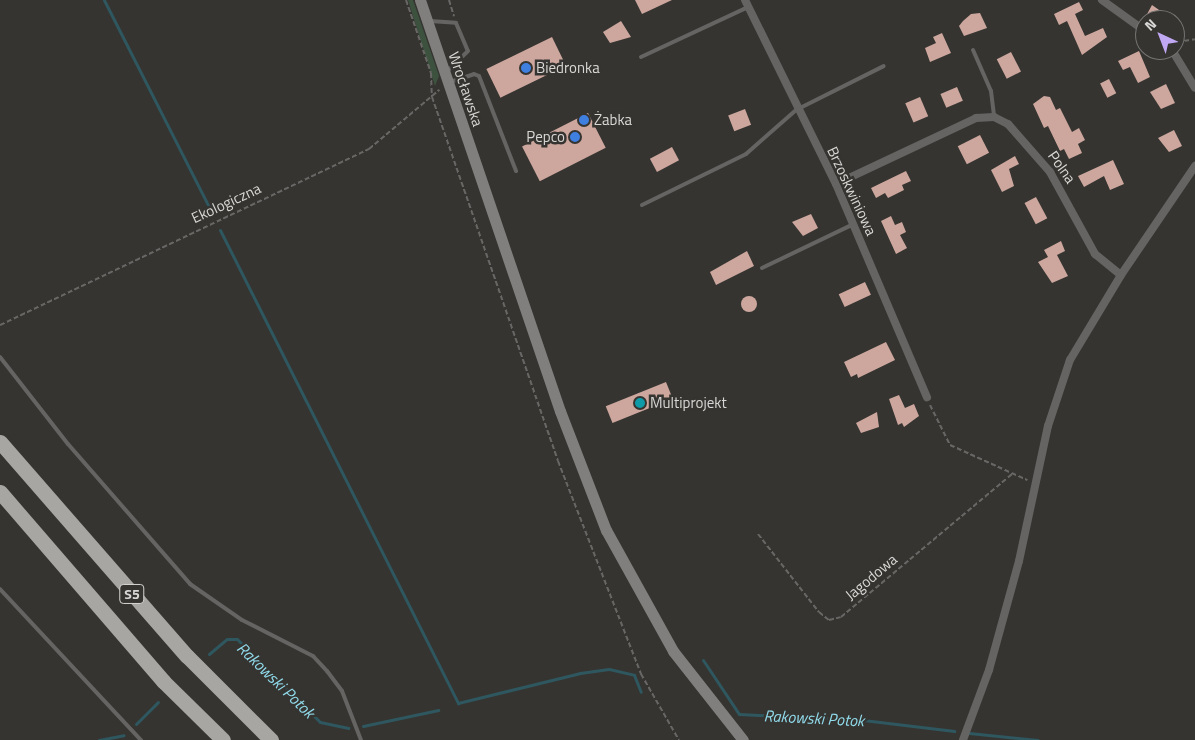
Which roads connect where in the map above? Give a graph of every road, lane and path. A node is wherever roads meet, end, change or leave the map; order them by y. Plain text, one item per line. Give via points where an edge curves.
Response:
1 (406, 0) edge
2 (420, 0) edge
3 (449, 0) edge
4 (1102, 0) edge
5 (747, 4) edge
6 (452, 9) dead end
7 (427, 21) junction
8 (1135, 24) edge
9 (973, 50) dead end
10 (641, 57) dead end
11 (1178, 60) edge
12 (884, 66) dead end
13 (447, 78) junction
14 (1195, 88) edge
15 (432, 97) junction
16 (796, 110) junction
17 (994, 117) junction
18 (1195, 166) edge
19 (516, 171) dead end
20 (836, 184) junction
21 (642, 205) dead end
22 (854, 224) junction
23 (762, 268) dead end
24 (1120, 275) junction
25 (0, 325) edge
26 (0, 357) edge
27 (927, 397) joint
28 (0, 442) edge
29 (1012, 474) junction
30 (1034, 483) junction
31 (0, 492) edge
32 (758, 534) dead end
33 (0, 589) edge
34 (141, 740) edge
35 (223, 740) edge
36 (271, 740) edge
37 (360, 740) edge
38 (679, 740) edge
39 (744, 740) edge
40 (963, 740) edge

1 - 15 path via 430,73
2 - 7 main road, Wrocławska
3 - 6 path
4 - 8 street
5 - 10 lane
5 - 16 street, Brzoskwiniowa
7 - 13 main road, Wrocławska
7 - 13 lane via 456,23 468,52
9 - 17 lane via 992,91
11 - 14 street
12 - 16 lane
13 - 15 path, Ekologiczna
13 - 19 lane via 478,76
13 - 39 main road, Wrocławska via 560,411 606,530 673,651
15 - 25 path, Ekologiczna via 369,149
15 - 38 path via 558,461 641,674
16 - 20 street, Brzoskwiniowa
16 - 21 lane via 746,154
17 - 20 street via 976,118
17 - 24 street, Polna via 1008,124 1044,165 1096,254
18 - 24 street
20 - 22 street, Brzoskwiniowa
22 - 23 lane
22 - 27 street, Brzoskwiniowa
24 - 30 street via 1070,360
26 - 37 lane via 68,444 190,584 242,620 313,656 342,691
27 - 29 path via 941,433 950,445
28 - 36 highway, S5 via 187,656
29 - 30 path
29 - 32 path, Jagodowa via 841,617 829,620 819,612
30 - 40 street via 1019,561 989,670
31 - 35 highway, S5 via 163,681
33 - 34 lane

